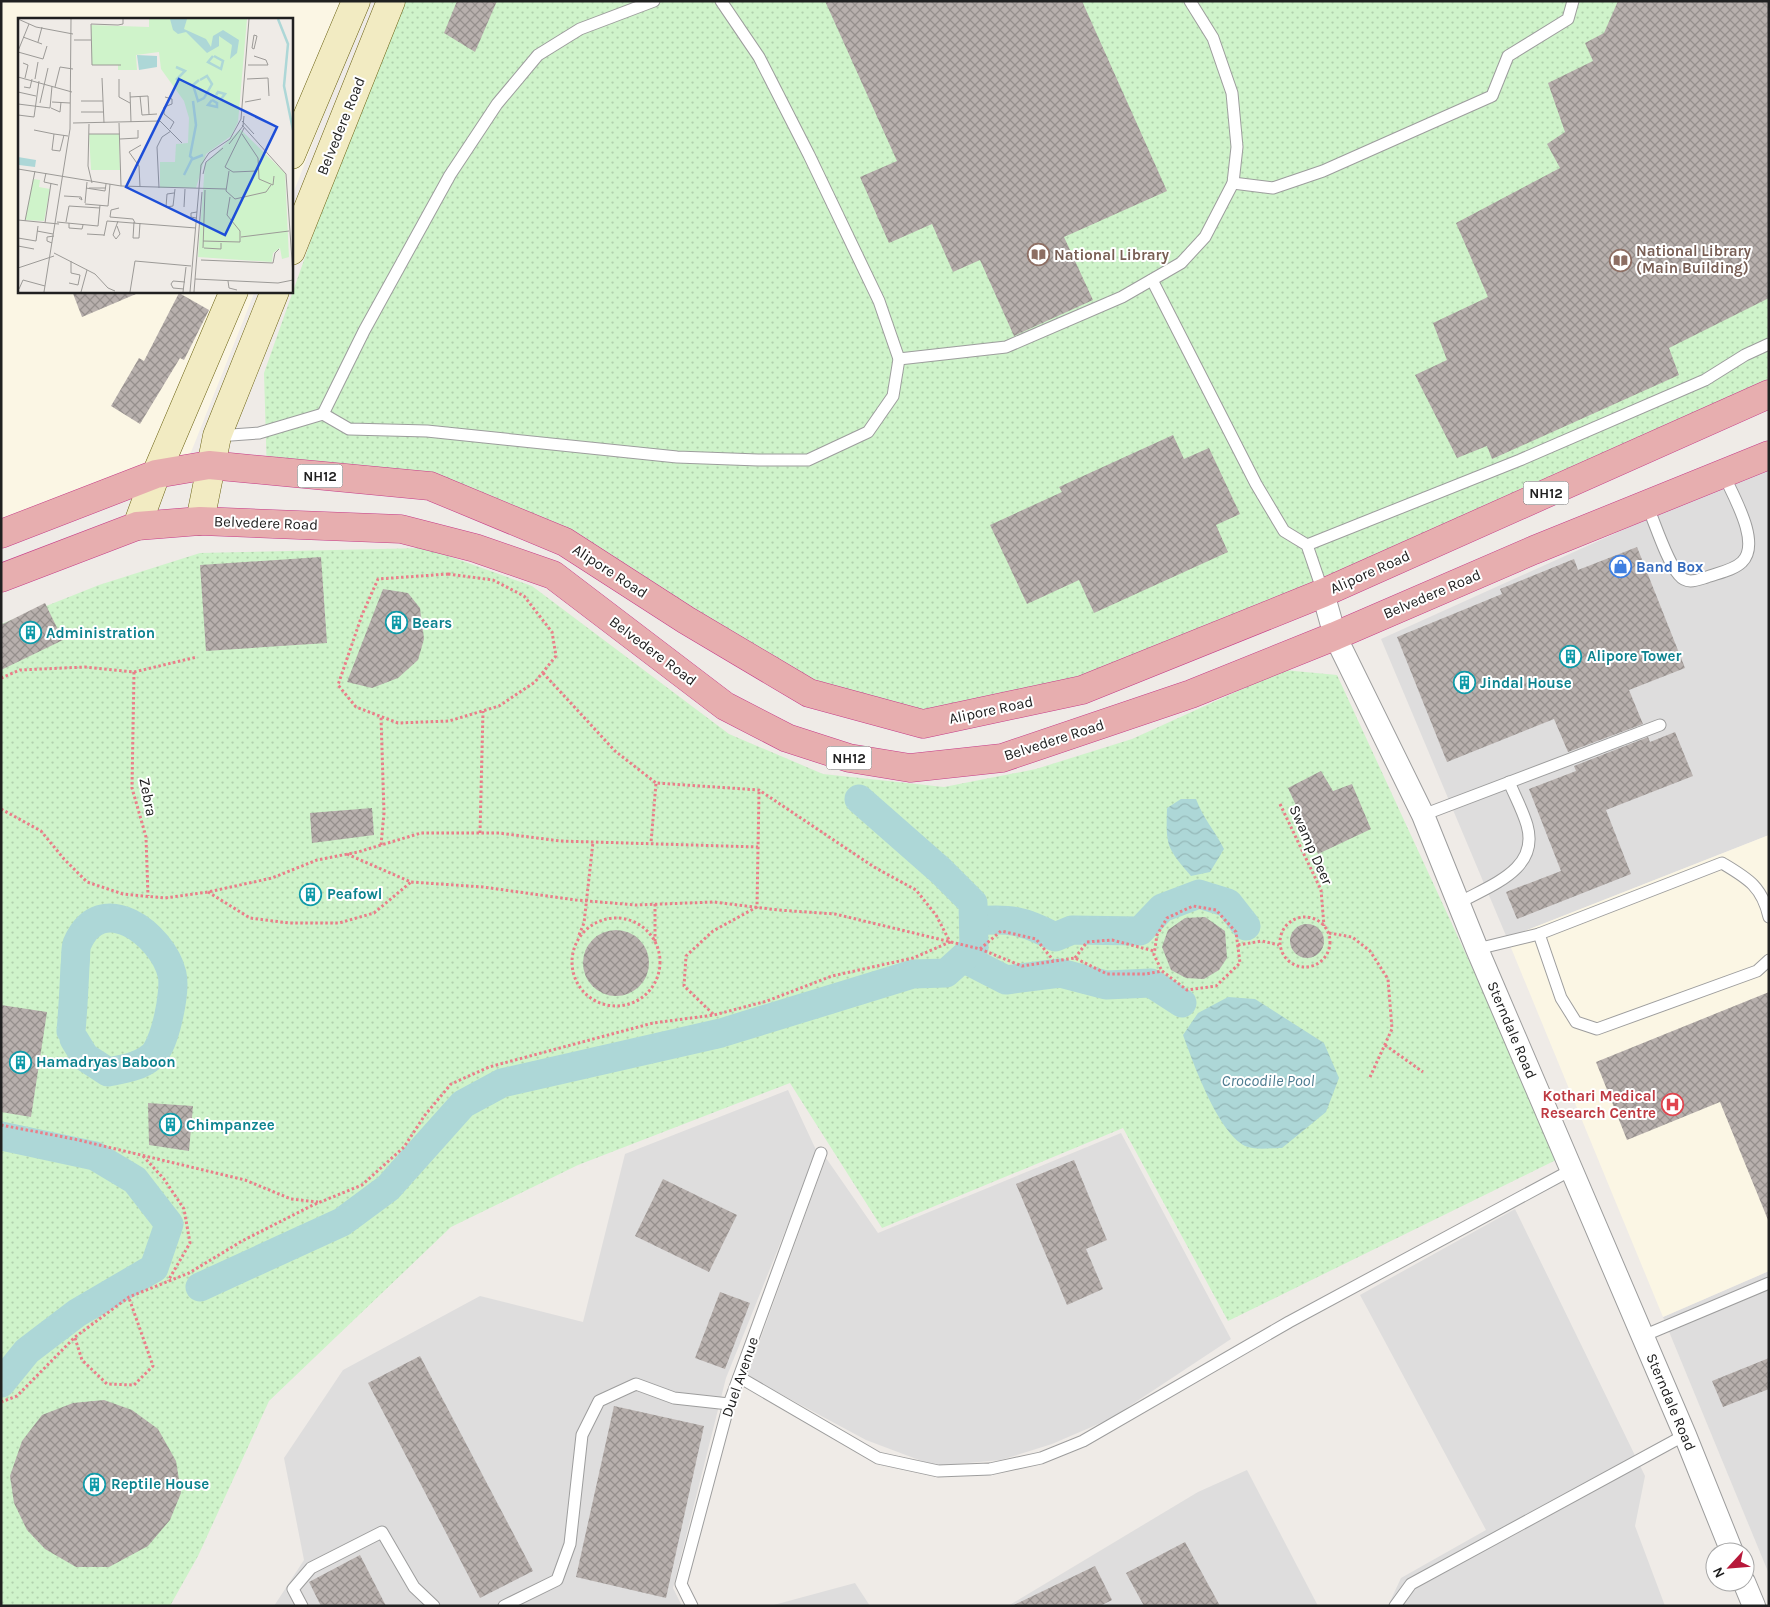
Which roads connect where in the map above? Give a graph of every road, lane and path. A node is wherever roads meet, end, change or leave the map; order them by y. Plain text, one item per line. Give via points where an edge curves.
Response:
1 (356, 1) edge
2 (392, 1) edge
3 (654, 1) edge
4 (721, 1) edge
5 (1190, 1) edge
6 (1572, 1) edge
7 (292, 153) edge
8 (1233, 183) junction
9 (292, 249) edge
10 (1152, 280) junction
11 (234, 292) edge
12 (275, 292) edge
13 (1769, 344) edge
14 (899, 359) junction
15 (1769, 394) edge
16 (323, 414) junction
17 (217, 436) junction
18 (1769, 455) edge
19 (210, 466) junction
20 (1723, 473) junction
21 (156, 474) junction
22 (1647, 504) junction
23 (200, 520) junction
24 (137, 526) junction
25 (1, 534) edge
26 (1307, 545) junction
27 (1, 578) edge
28 (1323, 593) junction
29 (1335, 636) junction
30 (197, 657) dead end
31 (134, 672) junction
32 (543, 672) junction
33 (1, 678) edge
34 (483, 711) junction
35 (381, 716) junction
36 (1660, 725) dead end
37 (1510, 782) junction
38 (656, 783) junction
39 (759, 790) junction
40 (1280, 804) dead end
41 (1, 809) edge
42 (1423, 815) junction
43 (480, 833) junction
44 (593, 842) junction
45 (651, 843) junction
46 (381, 845) junction
47 (758, 847) junction
48 (347, 854) junction
49 (411, 882) junction
50 (208, 892) junction
51 (148, 896) junction
52 (586, 899) junction
53 (1459, 903) junction
54 (655, 904) junction
55 (757, 907) junction
56 (1769, 917) edge
57 (1324, 926) junction
58 (1329, 933) junction
59 (1539, 934) junction
60 (578, 938) junction
61 (950, 942) junction
62 (656, 943) junction
63 (1238, 945) junction
64 (1279, 945) junction
65 (980, 949) junction
66 (1477, 950) junction
67 (1154, 951) junction
68 (1075, 958) junction
69 (1052, 960) junction
70 (1769, 960) edge
71 (1162, 971) junction
72 (714, 1015) junction
73 (1384, 1045) junction
74 (1423, 1072) dead end
75 (1370, 1077) dead end
76 (1, 1125) edge
77 (821, 1153) dead end
78 (142, 1156) junction
79 (1572, 1169) junction
80 (321, 1202) junction
81 (168, 1282) junction
82 (1769, 1282) edge
83 (129, 1298) junction
84 (1643, 1336) junction
85 (75, 1337) junction
86 (739, 1377) junction
87 (1, 1402) edge
88 (729, 1404) junction
89 (1685, 1435) junction
90 (1728, 1542) edge
91 (1748, 1592) edge
92 (302, 1606) edge
93 (434, 1606) edge
94 (504, 1606) edge
95 (692, 1606) edge
96 (1395, 1606) edge
97 (1754, 1606) edge

1 - 7 main road
2 - 9 main road, Belvedere Road
3 - 16 lane via 580,29 538,55 497,104 450,175 364,331
4 - 14 lane via 759,57 809,155 879,300
5 - 8 lane via 1213,38 1232,93 1237,147
6 - 8 lane via 1568,19 1508,56 1492,96 1323,171 1273,188
8 - 10 lane via 1205,237 1181,262
10 - 14 lane via 1122,297 1006,347
10 - 26 lane via 1256,484 1284,531
11 - 21 main road
12 - 17 main road
13 - 26 lane via 1706,380 1520,460
14 - 16 lane via 893,396 868,432 808,460 677,457 427,431 349,429
15 - 28 highway, Alipore Road / NH12
16 - 17 lane via 259,433
17 - 19 main road
18 - 20 highway, Belvedere Road / NH12
19 - 21 highway, NH12
19 - 23 main road
19 - 28 highway, Alipore Road / NH12 via 430,486 564,542 809,693 923,724 1082,690
20 - 22 highway, Belvedere Road / NH12
20 - 22 lane via 1750,539 1747,557 1728,570 1693,582 1679,576
21 - 24 main road
21 - 25 highway, NH12
22 - 29 highway, Belvedere Road / NH12
23 - 24 highway, Belvedere Road / NH12
23 - 29 highway, Belvedere Road / NH12 via 401,529 483,551 552,575 725,706 787,738 849,758 910,768 1002,758 1191,694
24 - 27 highway, Belvedere Road / NH12
26 - 28 lane
28 - 29 street, Sterndale Road
29 - 42 street, Sterndale Road
30 - 31 path
31 - 33 path via 85,667 20,670
31 - 51 path, Zebra via 132,788 146,837
32 - 34 path via 535,682 499,706
32 - 35 path via 556,656 552,632 524,596 493,580 448,574 378,579 338,685 356,707
32 - 38 path via 615,751
34 - 35 path via 449,722 398,723
34 - 43 path
35 - 46 path via 384,813
36 - 37 lane
37 - 42 lane
37 - 53 lane via 1527,826 1528,855 1511,874
38 - 39 path
38 - 45 path
39 - 47 path
39 - 61 path via 874,867 916,890 936,915
40 - 57 path, Swamp Deer via 1321,890
41 - 51 path via 41,831 87,882 124,894
42 - 53 street, Sterndale Road
43 - 44 path
43 - 46 path via 421,833
44 - 45 path
44 - 52 path
45 - 47 path
46 - 48 path
47 - 55 path
48 - 49 path
48 - 50 path via 317,860 272,878
49 - 50 path via 374,913 339,923 289,923 250,918
49 - 52 path
50 - 51 path via 165,898
52 - 54 path
52 - 60 path via 584,923
53 - 66 street, Sterndale Road
54 - 55 path via 714,902
54 - 62 path
55 - 61 path via 835,914
55 - 72 path via 712,931 686,956 684,986
56 - 59 lane via 1753,882 1722,863
57 - 58 path
57 - 64 path via 1307,916 1291,920 1284,928
58 - 64 path via 1330,944 1324,959 1308,967 1288,962
58 - 73 path via 1352,937 1370,951 1388,979 1392,1029
59 - 66 lane
59 - 70 lane via 1561,998 1576,1022 1597,1029 1757,971
60 - 62 path via 594,924 614,918 639,924
60 - 62 path via 572,970 586,994 607,1006 630,1004 644,997 652,988 660,964
61 - 65 path
61 - 72 path via 913,958 832,976 767,1001
63 - 64 path via 1262,941
63 - 67 path via 1236,932 1216,910 1193,906 1167,918 1156,935
63 - 71 path via 1240,963 1216,986 1188,990
65 - 69 path via 1022,966
65 - 69 path via 1001,931 1036,939
66 - 79 street, Sterndale Road
67 - 68 path via 1112,940 1087,942
67 - 71 path
68 - 69 path
68 - 71 path via 1107,974
72 - 80 path via 653,1023 489,1068 451,1084 397,1154 362,1185
73 - 74 path
73 - 75 path
76 - 78 path
77 - 86 lane, Duel Avenue
78 - 80 path via 245,1180 291,1199
78 - 81 path via 164,1178 184,1209 190,1242
79 - 84 street, Sterndale Road
79 - 86 lane via 1289,1322 1083,1442 1041,1458 990,1469 938,1471 878,1458
80 - 81 path
81 - 83 path
82 - 84 lane
83 - 85 path
83 - 85 path via 153,1366 134,1384 107,1384 82,1360
84 - 89 street, Sterndale Road
85 - 87 path via 17,1396
86 - 88 lane, Duel Avenue
88 - 94 lane via 674,1398 636,1384 599,1401 582,1435 570,1544 557,1580
88 - 95 lane, Duel Avenue via 681,1584
89 - 90 street, Sterndale Road
89 - 96 lane via 1411,1584
91 - 97 street
92 - 93 lane via 293,1589 311,1568 382,1532 414,1587

